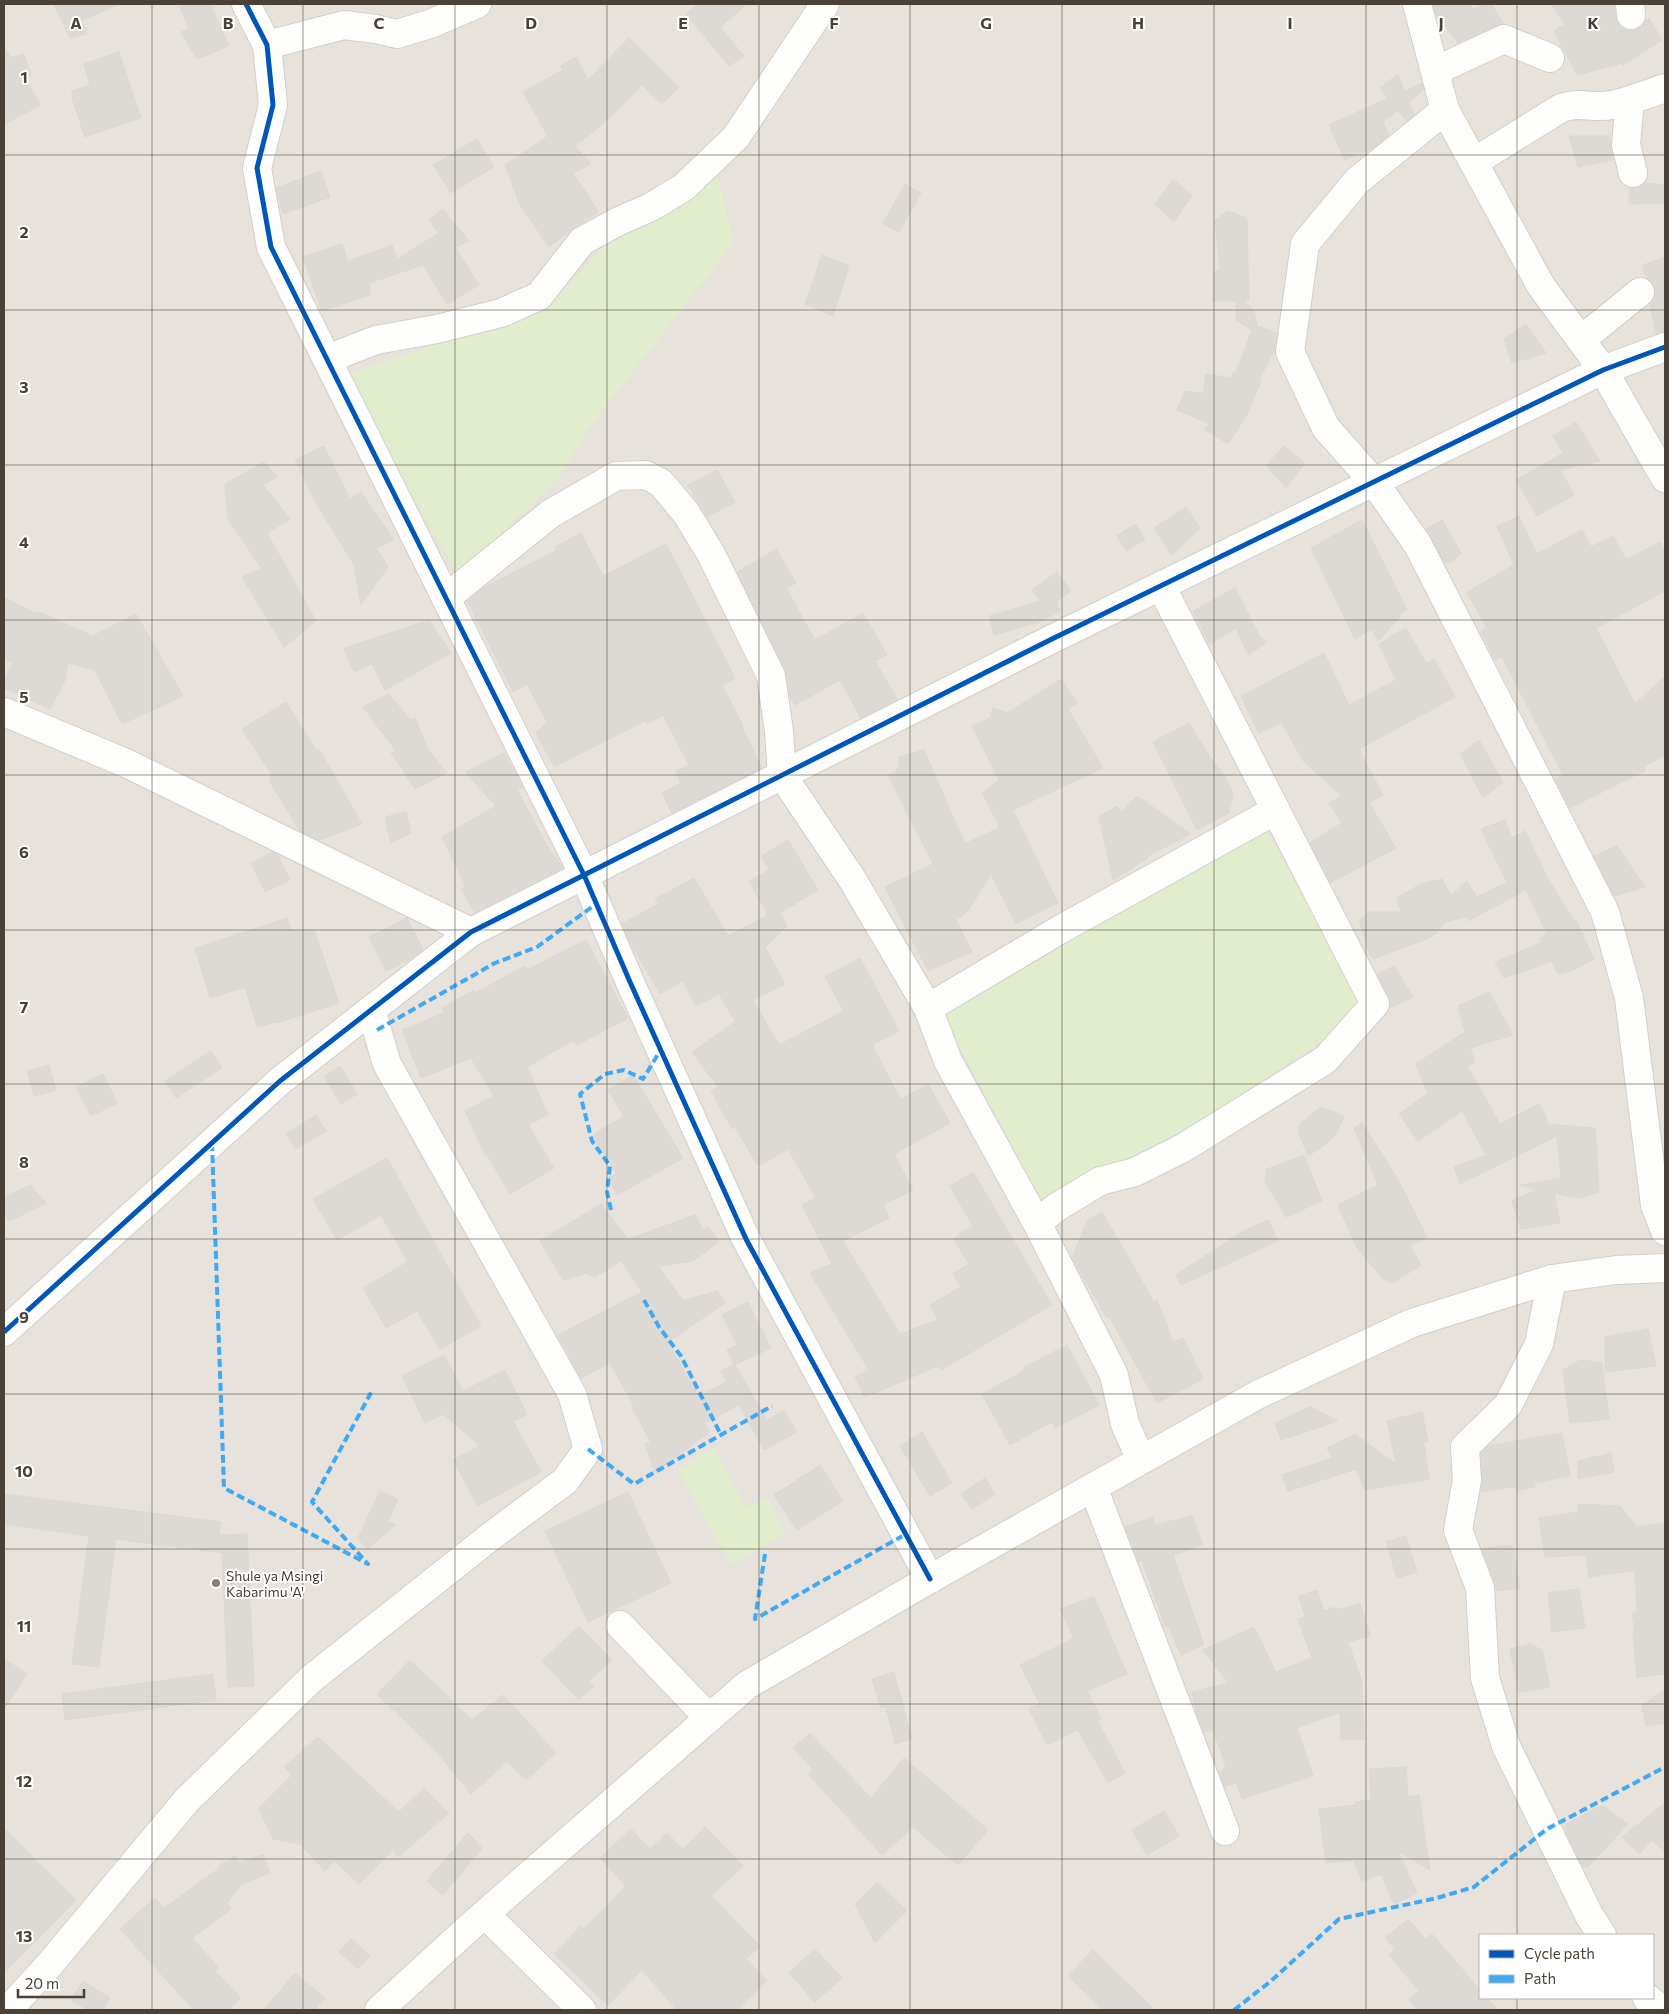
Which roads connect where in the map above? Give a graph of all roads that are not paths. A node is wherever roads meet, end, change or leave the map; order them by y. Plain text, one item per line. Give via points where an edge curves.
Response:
1 (246, 4) edge
2 (477, 4) edge
3 (825, 4) edge
4 (1417, 4) edge
5 (267, 45) junction
6 (1550, 58) dead end
7 (1435, 71) junction
8 (1665, 88) edge
9 (1630, 100) junction
10 (1446, 110) junction
11 (1474, 162) junction
12 (1633, 173) dead end
13 (1640, 292) dead end
14 (1581, 340) junction
15 (1665, 347) edge
16 (327, 359) junction
17 (1603, 370) junction
18 (1665, 478) edge
19 (1374, 482) junction
20 (1160, 586) junction
21 (446, 598) junction
22 (4, 712) edge
23 (782, 775) junction
24 (1276, 810) junction
25 (584, 875) junction
26 (471, 932) junction
27 (928, 1008) junction
28 (371, 1010) junction
29 (1037, 1223) junction
30 (1665, 1231) edge
31 (1665, 1268) edge
32 (1552, 1279) junction
33 (4, 1332) edge
34 (1141, 1460) junction
35 (1093, 1487) junction
36 (930, 1579) junction
37 (620, 1625) dead end
38 (709, 1718) junction
39 (1224, 1831) dead end
40 (484, 1914) junction
41 (1601, 1934) edge
42 (1648, 1999) edge
43 (8, 2010) edge
44 (379, 2010) edge
45 (582, 2010) edge
46 (1662, 2010) edge

1 - 5 street
2 - 5 street via 397,34 344,25
3 - 16 street via 736,137 684,186 651,207 582,241 539,296 501,313 376,340
4 - 7 street
5 - 16 street via 273,105 257,168 271,247
6 - 7 street via 1504,39
7 - 10 street
8 - 9 street
9 - 11 street via 1610,105 1577,104 1561,108
9 - 12 street via 1626,144
10 - 11 street
10 - 19 street via 1357,181 1305,244 1290,352 1326,428
11 - 14 street via 1541,286
13 - 14 street
14 - 17 street
15 - 17 street
16 - 21 street
17 - 18 street
17 - 19 street
19 - 20 street
19 - 30 street via 1418,545 1605,912 1630,998 1655,1205
20 - 23 street
20 - 24 street
21 - 23 street via 550,514 616,476 646,475 661,483 686,513 711,554 772,676
21 - 25 street
22 - 26 street via 128,764
23 - 25 street
23 - 27 street via 852,879
24 - 27 street via 1061,929
24 - 29 street via 1375,1004 1325,1060 1184,1148 1134,1172 1100,1181
25 - 26 street
25 - 36 street via 746,1239
26 - 28 street
27 - 29 street via 948,1061
28 - 33 street via 280,1081
28 - 43 street via 387,1064 572,1394 588,1449 565,1481 311,1679 187,1800
29 - 34 street via 1114,1375 1125,1424
31 - 32 street via 1616,1270
32 - 34 street via 1412,1323 1257,1395
32 - 41 street via 1540,1344 1508,1405 1465,1447 1466,1480 1458,1530 1480,1588 1485,1678 1506,1746
34 - 35 street
35 - 36 street
35 - 39 street
36 - 38 street via 747,1685
37 - 38 street
38 - 40 street
40 - 44 street
40 - 45 street
42 - 46 street

